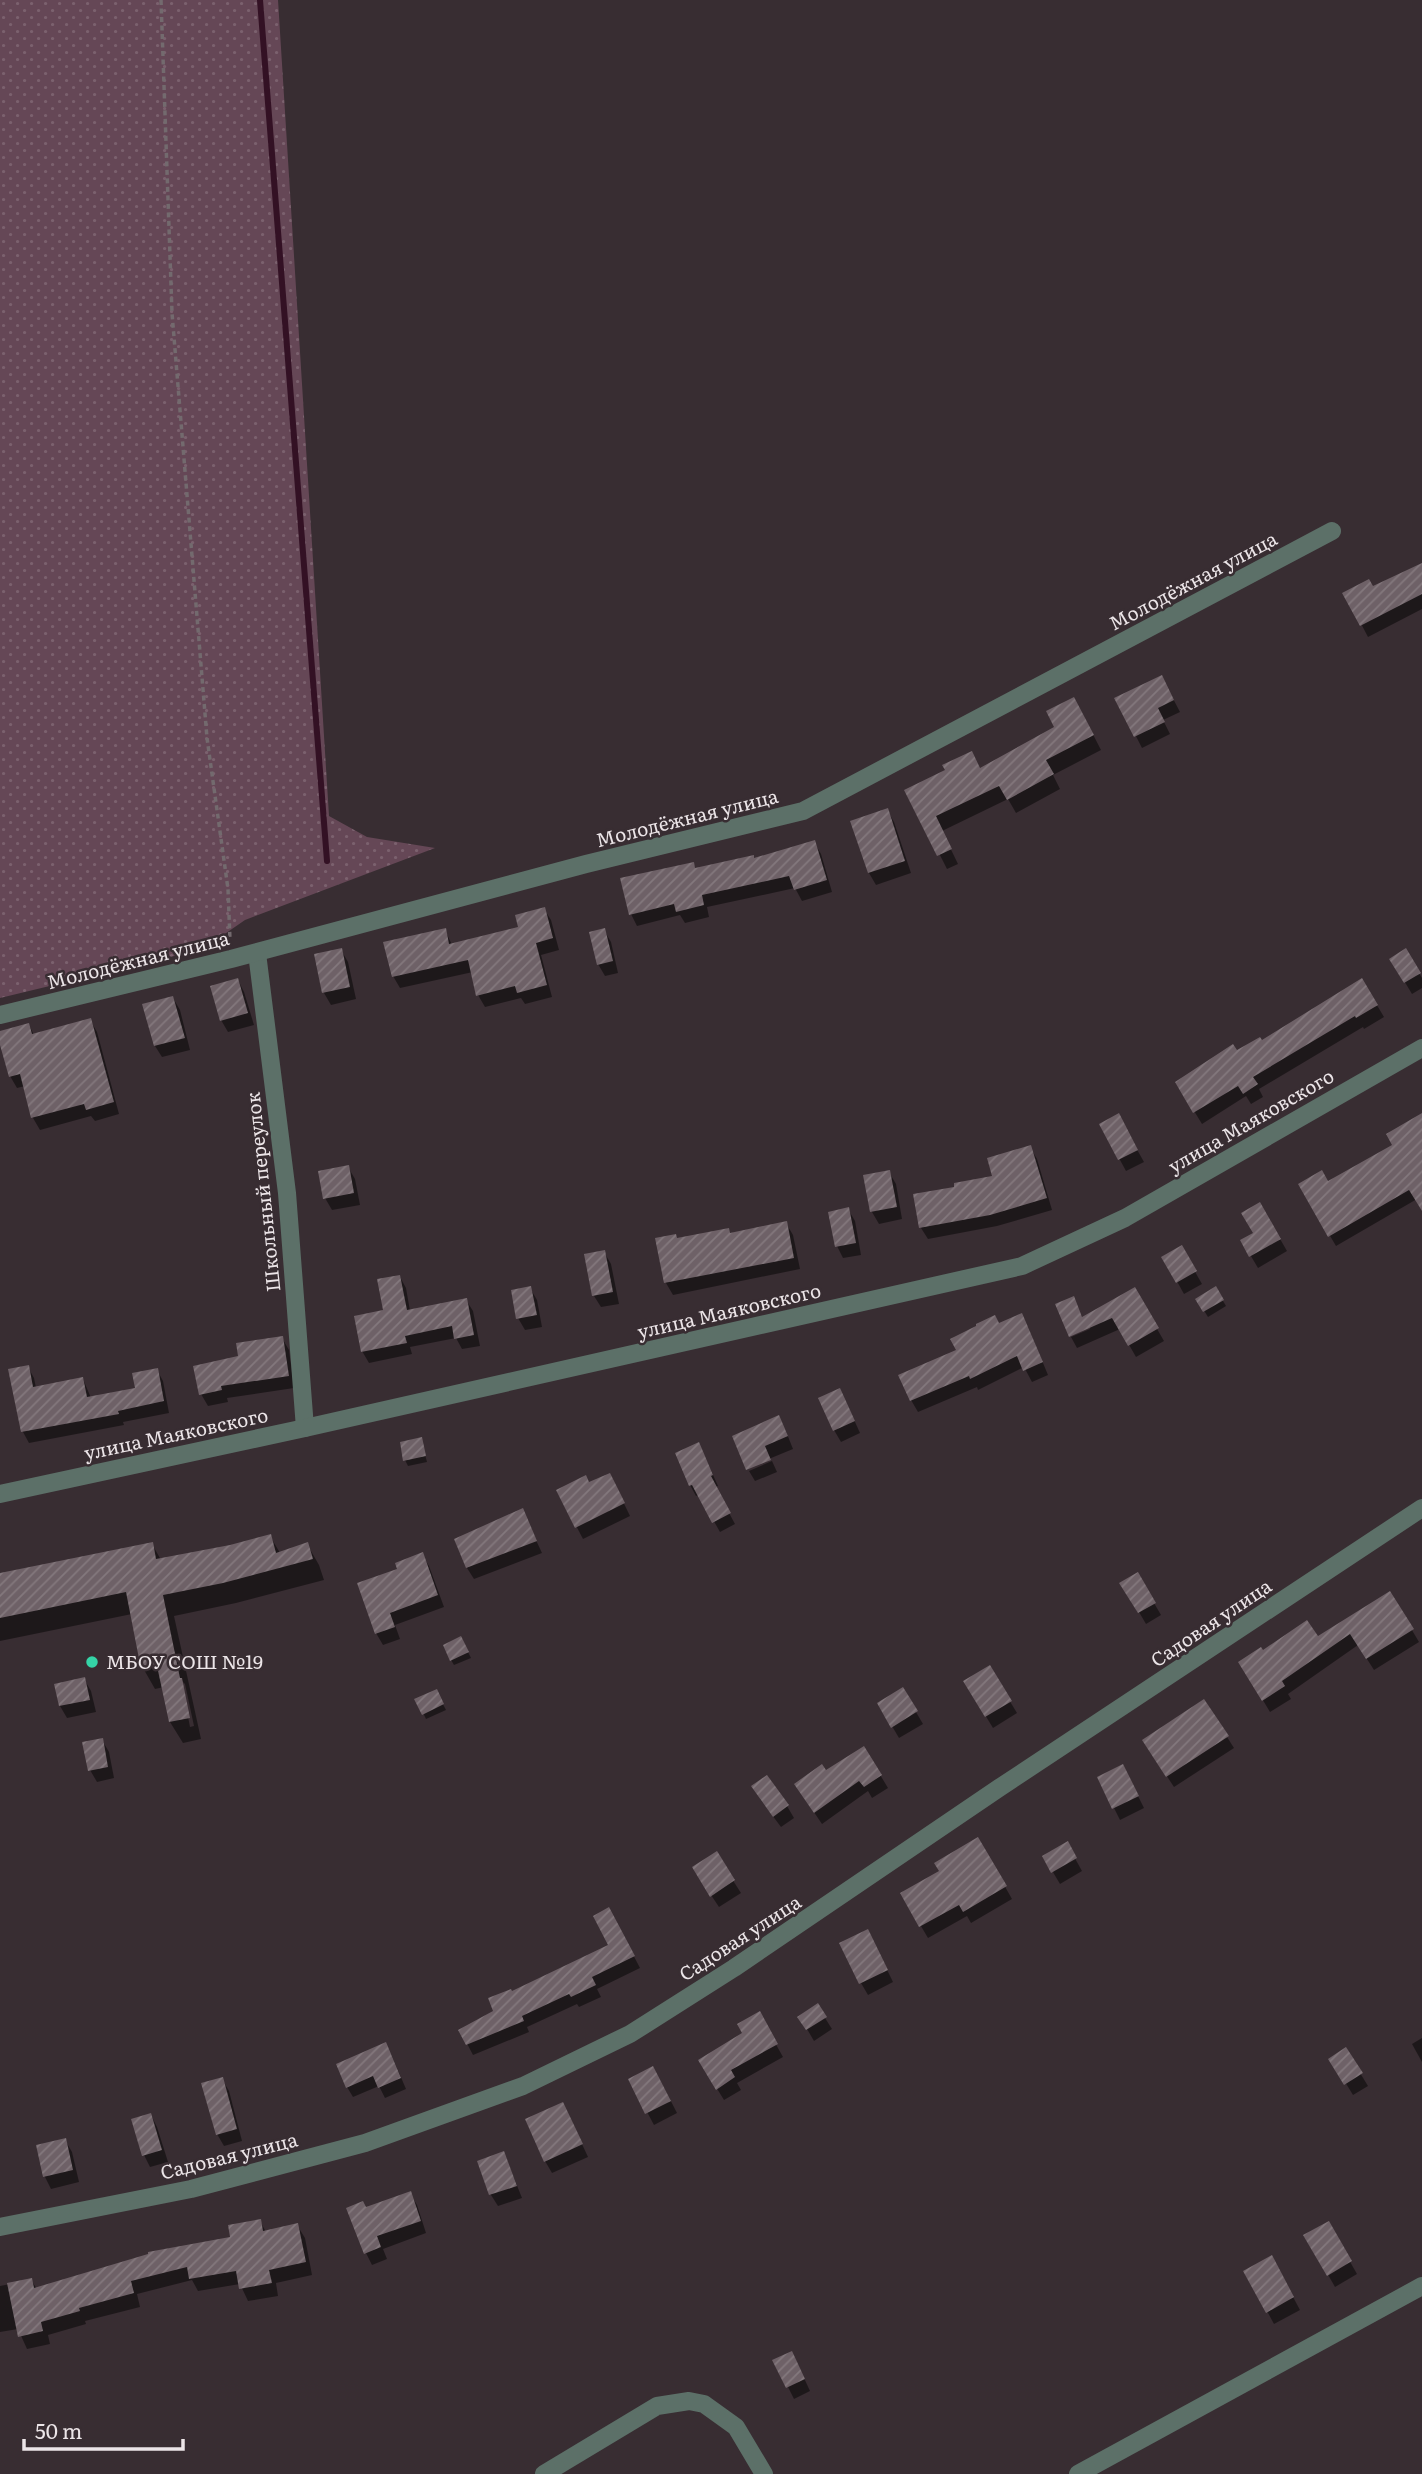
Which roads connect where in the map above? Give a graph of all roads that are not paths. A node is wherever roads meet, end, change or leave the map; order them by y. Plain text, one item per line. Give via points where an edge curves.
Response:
1 (1332, 531) dead end
2 (257, 953) junction
3 (0, 1015) edge
4 (1422, 1048) edge
5 (305, 1428) junction
6 (0, 1494) edge
7 (1422, 1508) edge
8 (0, 2227) edge
9 (1422, 2286) edge
10 (544, 2474) edge
11 (764, 2474) edge
12 (1078, 2474) edge

1 - 2 street, Молодёжная улица via 803,811
2 - 3 street, Молодёжная улица
2 - 5 street, Школьный переулок via 287,1193
4 - 5 street, улица Маяковского via 1125,1218 1022,1266
5 - 6 street, улица Маяковского
7 - 8 street, Садовая улица via 630,2034 523,2086 365,2143 191,2189
9 - 12 street
10 - 11 street via 657,2406 690,2401 704,2404 736,2427

